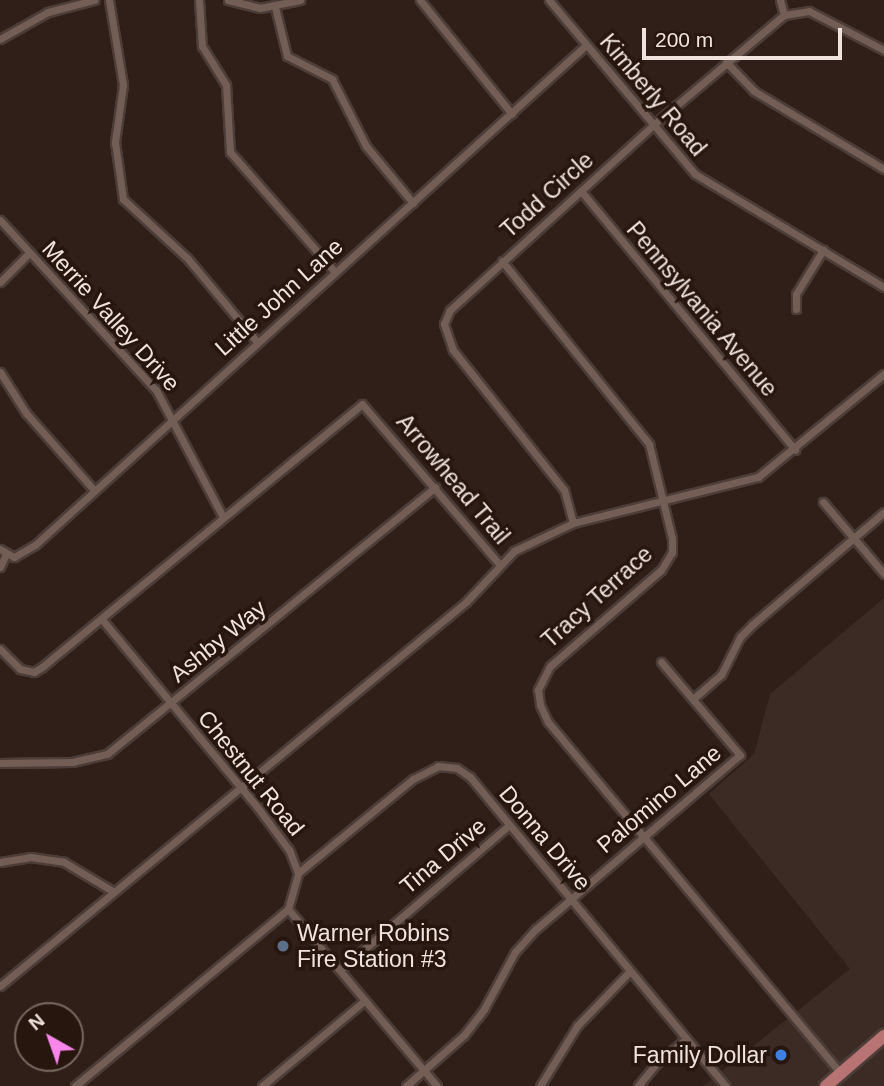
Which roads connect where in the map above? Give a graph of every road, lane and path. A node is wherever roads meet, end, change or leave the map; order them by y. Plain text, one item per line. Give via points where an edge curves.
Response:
1 (94, 0) edge
2 (109, 0) edge
3 (199, 0) edge
4 (229, 0) edge
5 (300, 0) edge
6 (420, 0) edge
7 (549, 0) edge
8 (780, 0) edge
9 (275, 7) junction
10 (784, 15) junction
11 (0, 39) edge
12 (586, 45) junction
13 (884, 50) edge
14 (726, 62) junction
15 (512, 114) junction
16 (652, 126) junction
17 (884, 169) edge
18 (581, 191) junction
19 (413, 203) junction
20 (0, 220) edge
21 (822, 250) junction
22 (29, 253) junction
23 (502, 261) junction
24 (335, 272) junction
25 (0, 282) edge
26 (884, 287) edge
27 (796, 309) dead end
28 (258, 343) junction
29 (0, 372) edge
30 (884, 374) edge
31 (173, 419) junction
32 (794, 450) junction
33 (435, 487) junction
34 (94, 490) junction
35 (661, 502) junction
36 (822, 502) dead end
37 (884, 512) edge
38 (223, 517) junction
39 (573, 523) junction
40 (854, 538) junction
41 (3, 551) edge
42 (499, 564) junction
43 (0, 567) edge
44 (884, 574) edge
45 (101, 618) junction
46 (0, 649) edge
47 (661, 662) dead end
48 (693, 699) junction
49 (171, 704) junction
50 (0, 763) edge
51 (241, 786) junction
52 (508, 826) junction
53 (643, 838) junction
54 (0, 862) edge
55 (298, 873) junction
56 (114, 892) junction
57 (570, 898) junction
58 (288, 909) junction
59 (340, 970) junction
60 (630, 971) junction
61 (0, 986) edge
62 (363, 1001) junction
63 (884, 1036) edge
64 (686, 1039) junction
65 (425, 1072) junction
66 (841, 1074) junction
67 (75, 1086) edge
68 (262, 1086) edge
69 (406, 1086) edge
70 (437, 1086) edge
71 (540, 1086) edge
72 (638, 1086) edge
73 (726, 1086) edge
74 (826, 1086) edge

1 - 11 street via 48,12
2 - 28 street via 123,85 115,142 124,198 188,259
3 - 24 street via 202,47 226,85 230,152
4 - 9 street
5 - 9 street
6 - 15 street
7 - 12 street, Kimberly Road
8 - 10 street
9 - 19 street via 287,56 331,79 366,146
10 - 13 street via 809,11
10 - 14 street, Todd Circle
12 - 15 street, Little John Lane
12 - 16 street, Kimberly Road
14 - 16 street, Todd Circle
14 - 17 street via 754,91
15 - 19 street, Little John Lane
16 - 18 street, Todd Circle
16 - 21 street, Kimberly Road via 695,174
18 - 23 street, Todd Circle
18 - 32 street, Pennsylvania Avenue
19 - 24 street, Little John Lane
20 - 22 street, Merrie Valley Drive
21 - 26 street, Kimberly Road
21 - 27 street via 796,294
22 - 25 street
22 - 31 street, Merrie Valley Drive via 156,390
23 - 35 street, Tracy Terrace via 649,444
23 - 39 street, Todd Circle via 450,310 445,337 564,491
24 - 28 street, Little John Lane
28 - 31 street, Little John Lane
29 - 34 street via 26,413
30 - 32 street
31 - 34 street, Little John Lane
31 - 38 street, Merrie Valley Drive via 186,453
32 - 35 street via 758,477
33 - 38 street, Arrowhead Trail via 362,404
33 - 42 street, Arrowhead Trail
33 - 49 street, Ashby Way
34 - 41 street, Little John Lane via 22,555
35 - 39 street
35 - 53 street, Tracy Terrace via 672,538 667,563 550,666 538,690 548,722
36 - 40 street
37 - 40 street
38 - 45 street, Arrowhead Trail
39 - 42 street via 531,539
40 - 44 street
40 - 48 street via 740,637 721,675
41 - 43 street, Little John Lane
42 - 51 street, Arrowhead Trail via 495,574 466,601
45 - 46 street, Arrowhead Trail via 34,672 20,669
45 - 49 street, Chestnut Road
47 - 48 street
48 - 53 street, Palomino Lane via 740,755
49 - 50 street, Ashby Way via 100,757
49 - 51 street, Chestnut Road
51 - 55 street, Chestnut Road via 289,850
51 - 56 street, Arrowhead Trail
52 - 55 street, Donna Drive via 470,776 457,768 438,766 413,779
52 - 57 street, Donna Drive
52 - 59 street, Tina Drive
53 - 57 street, Palomino Lane
53 - 66 street, Tracy Terrace
54 - 56 street via 30,856 64,862
55 - 58 street, Chestnut Road
56 - 61 street, Arrowhead Trail
57 - 60 street, Donna Drive
57 - 65 street, Palomino Lane via 515,952 484,1009
58 - 59 street
58 - 67 street
59 - 62 street
60 - 64 street, Donna Drive
60 - 71 street via 577,1026
62 - 65 street
62 - 68 street
63 - 66 main road
64 - 72 street via 656,1063
64 - 73 street, Donna Drive
65 - 69 street, Palomino Lane
65 - 70 street
66 - 74 main road

